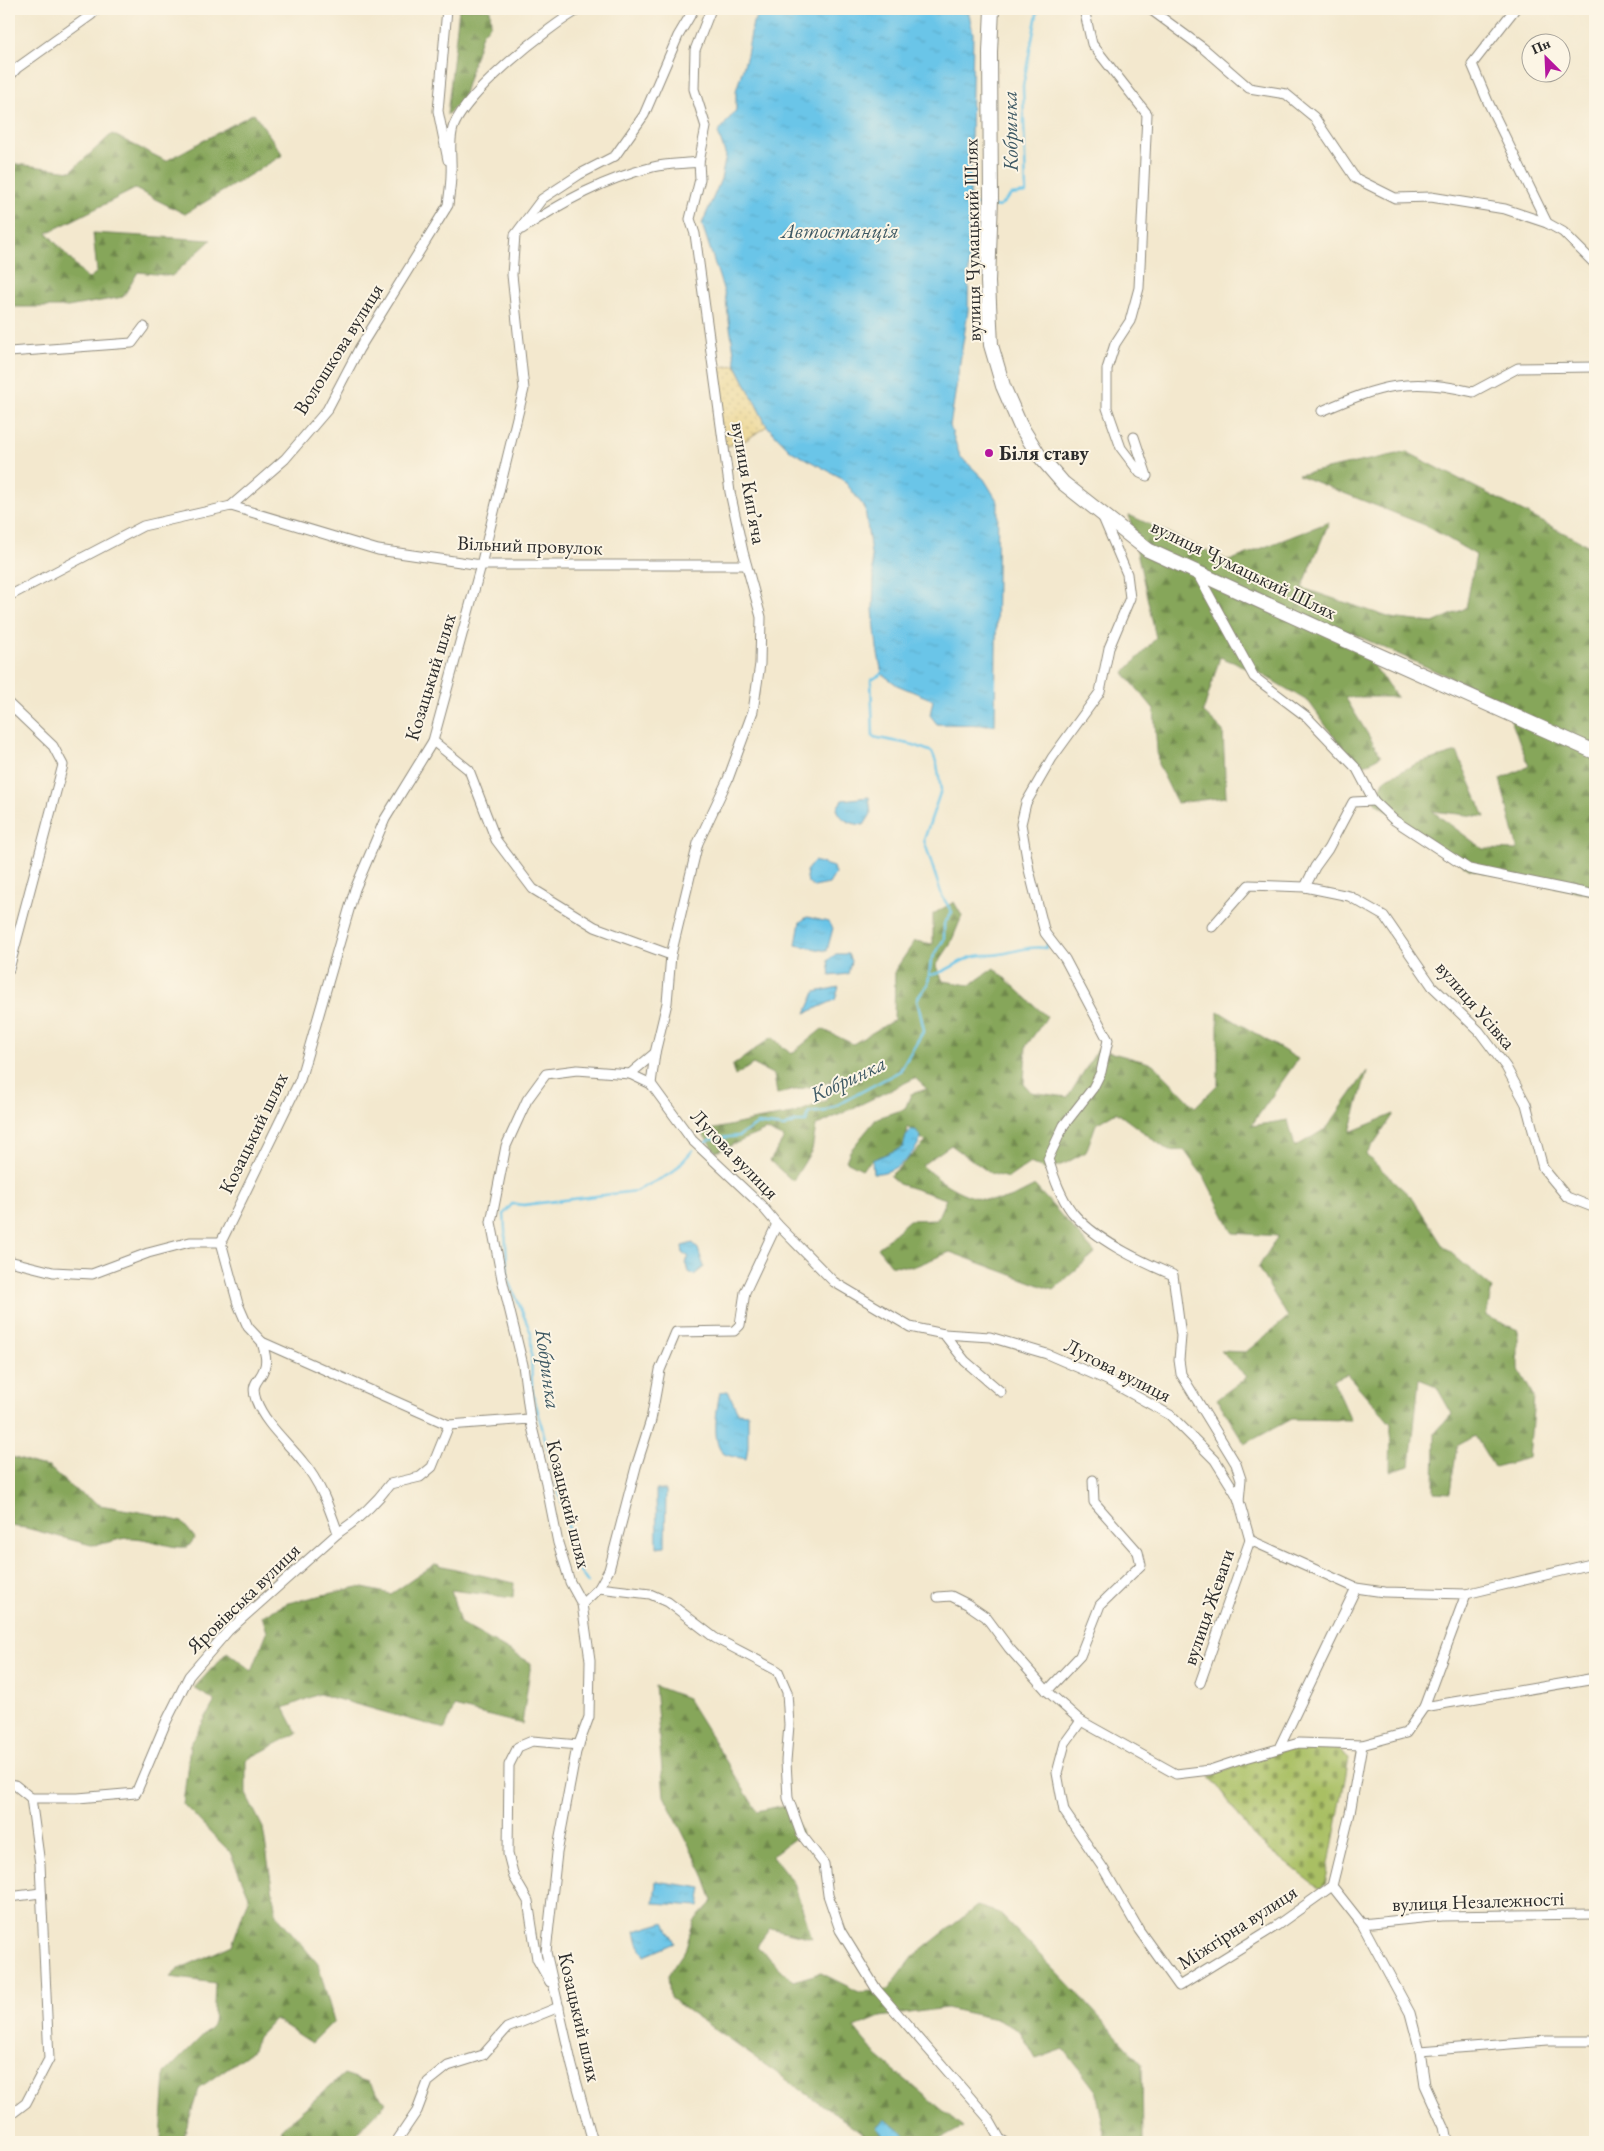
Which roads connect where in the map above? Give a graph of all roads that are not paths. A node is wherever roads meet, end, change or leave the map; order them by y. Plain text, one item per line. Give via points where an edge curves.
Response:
1 (97, 9) edge
2 (447, 9) edge
3 (580, 9) edge
4 (694, 9) edge
5 (711, 9) edge
6 (992, 9) edge
7 (1084, 9) edge
8 (1150, 9) edge
9 (1515, 9) edge
10 (9, 77) edge
11 (699, 162) junction
12 (451, 178) junction
13 (1547, 223) junction
14 (515, 234) junction
15 (1595, 264) edge
16 (144, 327) dead end
17 (9, 352) edge
18 (1595, 367) edge
19 (1322, 411) dead end
20 (1134, 437) dead end
21 (231, 506) junction
22 (1101, 513) junction
23 (481, 565) junction
24 (746, 565) junction
25 (1196, 572) junction
26 (9, 596) edge
27 (9, 704) edge
28 (434, 741) junction
29 (1595, 752) edge
30 (1374, 801) junction
31 (1305, 887) junction
32 (1595, 895) edge
33 (1212, 927) dead end
34 (671, 955) junction
35 (9, 969) edge
36 (655, 1053) junction
37 (630, 1074) junction
38 (651, 1084) junction
39 (1595, 1208) edge
40 (777, 1224) junction
41 (221, 1242) junction
42 (9, 1261) edge
43 (944, 1334) junction
44 (262, 1342) junction
45 (1001, 1392) dead end
46 (530, 1418) junction
47 (449, 1425) junction
48 (1093, 1480) dead end
49 (1239, 1500) junction
50 (338, 1533) junction
51 (1250, 1540) junction
52 (1595, 1563) edge
53 (599, 1588) junction
54 (1356, 1588) junction
55 (1466, 1594) junction
56 (938, 1597) dead end
57 (582, 1604) junction
58 (1595, 1678) edge
59 (1200, 1683) dead end
60 (1047, 1691) junction
61 (1424, 1707) junction
62 (1081, 1721) junction
63 (579, 1745) junction
64 (1362, 1745) junction
65 (1280, 1748) junction
66 (9, 1784) edge
67 (31, 1798) junction
68 (1332, 1886) junction
69 (41, 1893) junction
70 (9, 1897) edge
71 (1595, 1914) edge
72 (1362, 1924) junction
73 (556, 1992) junction
74 (559, 2007) junction
75 (1595, 2041) edge
76 (1420, 2051) junction
77 (9, 2116) edge
78 (396, 2142) edge
79 (594, 2142) edge
80 (1005, 2142) edge
81 (1447, 2142) edge

1 - 10 street
2 - 12 street via 438,111
3 - 12 street, Волошкова вулиця via 529,45 460,114 452,131
4 - 14 street via 678,36 644,115 615,156 542,199
5 - 11 street, вулиця Кипʼяча via 695,50 694,89 706,127
6 - 22 main road, вулиця Чумацький Шлях via 988,282 991,345 1003,386 1020,425 1038,454 1063,483
7 - 20 street via 1092,44 1146,114 1139,288 1130,321 1115,344 1107,369 1107,398 1121,448 1140,473 1147,476
8 - 13 street via 1203,48 1249,88 1286,94 1314,117 1355,178 1395,198 1431,197 1505,210
9 - 13 street via 1472,64
11 - 14 street via 654,166 591,187 558,204
11 - 24 street, вулиця Кипʼяча via 700,179 690,218 695,234 730,492
12 - 21 street, Волошкова вулиця via 448,205 359,349 326,410 285,459
13 - 15 street via 1563,232
14 - 23 street, Козацький шлях via 512,275 524,389
16 - 17 street via 132,343
18 - 19 street via 1518,368 1472,392 1447,385 1401,384 1364,393
21 - 23 street, Вільний провулок via 378,550
21 - 26 street, Волошкова вулиця via 143,526
22 - 25 main road, вулиця Чумацький Шлях via 1148,550
22 - 49 street, Лугова вулиця via 1127,574 1130,598 1109,648 1100,692 1052,758 1026,803 1021,824 1045,933 1064,959 1108,1040 1102,1072 1064,1125 1048,1159 1056,1185 1071,1211 1091,1231 1173,1275 1181,1336 1181,1374 1236,1464 1242,1479
23 - 24 street, Вільний провулок
23 - 28 street, Козацький шлях
24 - 34 street, вулиця Кипʼяча via 760,617 760,664 753,711 728,779 698,843
25 - 29 main road, вулиця Чумацький Шлях
25 - 30 street via 1254,678 1307,717 1357,769
27 - 35 street via 53,746 63,765
28 - 34 street via 469,770 496,840 533,889 595,927
28 - 41 street, Козацький шлях via 385,819 355,889 300,1080
30 - 31 street via 1353,802
30 - 32 street via 1394,820 1469,869
31 - 33 street, вулиця Усівка via 1249,885
31 - 39 street, вулиця Усівка via 1349,896 1384,916 1432,986 1479,1031 1506,1067 1526,1104 1543,1168 1567,1197
34 - 36 street, вулиця Кипʼяча via 667,1004
36 - 37 street
36 - 38 street, вулиця Кипʼяча
37 - 38 street
37 - 46 street via 577,1070 546,1074 528,1100 506,1146 491,1222 524,1365
38 - 40 street, Лугова вулиця via 692,1140
40 - 43 street, Лугова вулиця via 834,1282 910,1327
40 - 53 street, Лугова вулиця via 745,1292 740,1325 734,1332 676,1332 660,1370 652,1420 609,1570
41 - 42 street via 190,1242 92,1274 53,1272
41 - 44 street, Козацький шлях via 238,1304 248,1326
43 - 45 street via 965,1361
43 - 49 street, Лугова вулиця via 990,1337 1047,1354 1107,1380 1170,1415 1215,1460
44 - 47 street, Козацький шлях
44 - 50 street via 266,1359 264,1369 255,1381 255,1397 265,1417 304,1462 320,1487
46 - 47 street, Козацький шлях
46 - 57 street, Козацький шлях via 558,1543 570,1582
47 - 50 street via 432,1467 420,1477 390,1484 360,1518
48 - 60 street via 1094,1502 1138,1552 1141,1565 1100,1605 1080,1656
49 - 51 street, Лугова вулиця
50 - 67 street, Яровівська вулиця via 228,1631 189,1676 136,1793
51 - 54 street, вулиця Жеваги
51 - 59 street, вулиця Жеваги
52 - 55 street, вулиця Жеваги
53 - 57 street
53 - 80 street via 650,1594 668,1602 714,1638 778,1671 787,1692 788,1798 801,1834 824,1864 828,1896 840,1930 877,1990
54 - 55 street, вулиця Жеваги
54 - 65 street
55 - 61 street
56 - 60 street via 951,1596 986,1617
57 - 63 street, Козацький шлях via 590,1660 589,1717
58 - 61 street
60 - 62 street
61 - 64 street via 1406,1733
62 - 65 street via 1176,1774 1210,1770
62 - 68 street, Міжгірна вулиця via 1065,1743 1056,1773 1064,1811 1104,1868 1139,1930 1179,1986 1276,1926
63 - 73 street, Козацький шлях via 557,1853 546,1952
63 - 73 street via 532,1742 518,1747 509,1765 508,1854 514,1877 528,1901 537,1959
64 - 65 street via 1299,1743
64 - 68 street
66 - 67 street
67 - 69 street
68 - 72 street
69 - 70 street
69 - 77 street via 49,2059 26,2103
71 - 72 street, вулиця Незалежності via 1441,1916
72 - 76 street via 1410,2013
73 - 74 street, Козацький шлях
74 - 78 street via 506,2028 482,2055 448,2066 428,2082 417,2111
74 - 79 street, Козацький шлях
75 - 76 street via 1547,2041
76 - 81 street via 1425,2085 1444,2127

